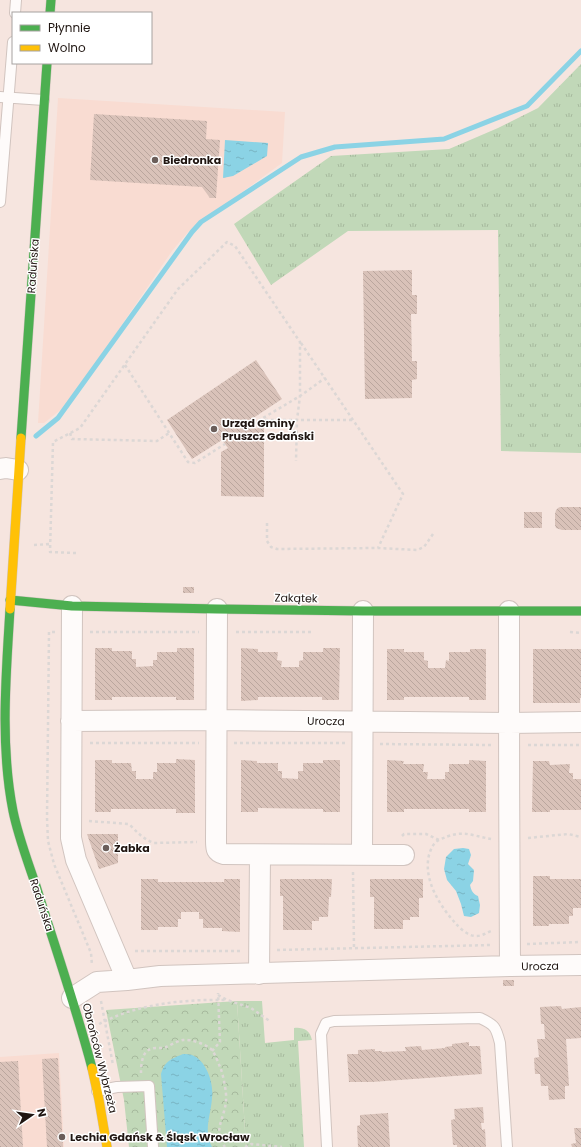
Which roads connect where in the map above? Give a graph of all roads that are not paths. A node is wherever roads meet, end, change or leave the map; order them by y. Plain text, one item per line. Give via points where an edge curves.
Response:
1 (16, 0) edge
2 (51, 0) edge
3 (15, 12) edge
4 (50, 12) edge
5 (12, 48) edge
6 (47, 64) edge
7 (4, 97) edge
8 (44, 100) junction
9 (0, 202) edge
10 (9, 469) edge
11 (10, 600) junction
12 (72, 606) junction
13 (217, 609) junction
14 (363, 611) junction
15 (509, 611) junction
16 (581, 611) edge
17 (216, 720) junction
18 (71, 721) junction
19 (362, 722) junction
20 (581, 722) edge
21 (509, 723) junction
22 (7, 813) edge
23 (260, 854) junction
24 (358, 855) junction
25 (404, 855) dead end
26 (581, 965) edge
27 (510, 966) junction
28 (260, 974) junction
29 (127, 980) junction
30 (72, 998) junction
31 (97, 1091) junction
32 (107, 1147) edge
33 (153, 1147) edge
34 (327, 1147) edge
35 (507, 1147) edge

1 - 3 lane
2 - 4 street
5 - 7 lane
6 - 8 street, Raduńska
7 - 8 lane
7 - 9 lane
8 - 10 street, Raduńska
10 - 11 street, Raduńska
11 - 12 street, Zakątek
11 - 22 street, Raduńska via 5,740
12 - 13 street, Zakątek
12 - 18 street
13 - 14 street, Zakątek
13 - 17 street
14 - 15 street, Zakątek
14 - 19 street
15 - 16 street, Zakątek
15 - 21 street
17 - 18 street, Urocza
17 - 19 street, Urocza
17 - 23 street via 216,848 219,853 224,854
18 - 29 street via 70,838 76,860
19 - 21 street, Urocza
19 - 24 street
20 - 21 street, Urocza
21 - 27 street
22 - 30 street, Raduńska via 20,837
23 - 24 street
23 - 28 street
24 - 25 street
26 - 27 street, Urocza
27 - 28 street, Urocza
28 - 29 street, Urocza via 160,976
29 - 30 street, Urocza via 97,982
30 - 31 street, Obrońców Wybrzeża
31 - 32 street, Obrońców Wybrzeża
31 - 33 lane via 117,1087 149,1086
34 - 35 lane via 322,1034 326,1023 480,1018 497,1030 500,1043

